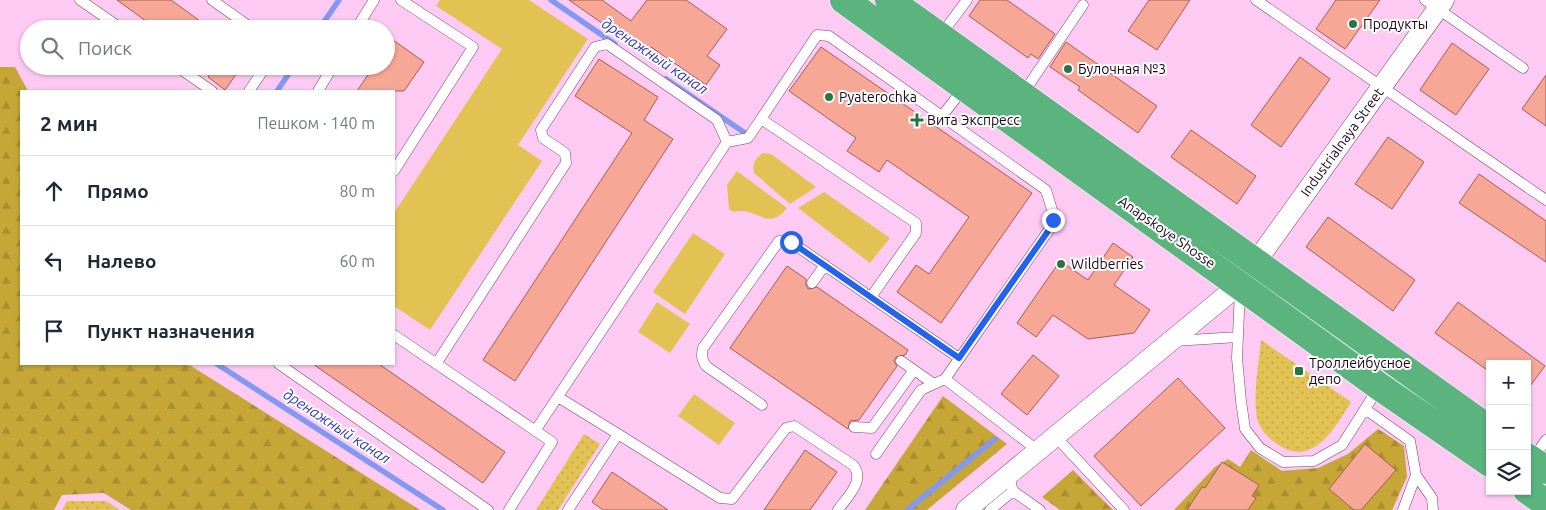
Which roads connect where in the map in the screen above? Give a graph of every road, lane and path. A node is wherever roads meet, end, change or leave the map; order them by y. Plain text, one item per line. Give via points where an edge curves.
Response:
1 (80, 0) edge
2 (212, 0) edge
3 (374, 0) edge
4 (401, 0) edge
5 (844, 0) edge
6 (889, 0) edge
7 (967, 0) edge
8 (1263, 2) edge
9 (1436, 3) edge
10 (1083, 5) dead end
11 (109, 20) edge
12 (241, 20) edge
13 (362, 20) edge
14 (940, 37) junction
15 (1523, 68) dead end
16 (189, 75) edge
17 (260, 75) edge
18 (328, 75) edge
19 (964, 87) junction
20 (1382, 87) junction
21 (211, 90) edge
22 (249, 90) edge
23 (319, 90) edge
24 (1021, 96) junction
25 (942, 116) junction
26 (761, 119) junction
27 (727, 142) junction
28 (395, 169) edge
29 (1546, 200) edge
30 (825, 265) junction
31 (1247, 274) junction
32 (812, 283) dead end
33 (871, 297) junction
34 (395, 336) edge
35 (1238, 337) junction
36 (1170, 342) junction
37 (959, 358) junction
38 (901, 361) dead end
39 (436, 364) junction
40 (280, 365) edge
41 (914, 370) junction
42 (945, 379) junction
43 (934, 384) junction
44 (558, 397) junction
45 (1372, 398) junction
46 (762, 405) dead end
47 (854, 427) dead end
48 (1486, 427) edge
49 (535, 431) junction
50 (618, 434) junction
51 (1055, 436) junction
52 (1037, 450) junction
53 (876, 454) dead end
54 (1486, 462) edge
55 (1416, 475) junction
56 (1011, 482) junction
57 (1531, 493) edge
58 (1546, 503) edge
59 (488, 510) edge
60 (509, 510) edge
61 (568, 510) edge
62 (838, 510) edge
63 (966, 510) edge
64 (990, 510) edge
65 (1040, 510) edge
66 (1124, 510) edge
67 (1403, 510) edge
68 (1433, 510) edge

1 - 11 lane
2 - 12 lane
3 - 13 lane
4 - 28 lane via 473,48
5 - 19 highway, Anapskoye Shosse
6 - 14 highway, Anapskoye Shosse
7 - 14 lane
8 - 20 lane
9 - 15 lane
9 - 20 street, Industrialnaya Street
10 - 24 lane
14 - 24 highway, Anapskoye Shosse
16 - 21 lane
17 - 22 lane
18 - 23 lane
19 - 25 lane
19 - 31 highway, Anapskoye Shosse
20 - 29 lane
20 - 31 street, Industrialnaya Street
24 - 31 highway, Anapskoye Shosse
25 - 26 lane via 829,36 823,35 813,38
25 - 37 lane via 1039,183 1046,190 1053,212 1051,227
26 - 27 lane via 748,138
26 - 33 lane via 916,224 916,233
27 - 39 lane via 717,120 607,44 595,47 541,130 543,138 565,153 566,164
27 - 44 lane
30 - 32 lane
30 - 33 lane
30 - 46 lane via 791,242 779,241 703,348 702,360 706,366
31 - 35 lane
31 - 36 street, Industrialnaya Street
31 - 45 highway, Anapskoye Shosse
31 - 48 highway, Anapskoye Shosse
33 - 37 lane
34 - 39 lane
35 - 36 lane
35 - 45 lane via 1237,358 1245,429 1260,448 1283,462 1314,461 1342,445
36 - 51 street, Industrialnaya Street
37 - 42 lane
38 - 41 lane
39 - 49 lane
40 - 59 lane
41 - 43 lane
41 - 47 lane via 872,428
42 - 43 lane
42 - 52 lane
43 - 53 lane via 921,390
44 - 49 lane
44 - 50 lane
45 - 54 highway, Anapskoye Shosse
45 - 55 lane via 1410,442
49 - 60 lane via 552,442
50 - 61 lane
50 - 62 lane via 720,498 732,499 786,428 794,426 858,470 855,484
51 - 52 street, Industrialnaya Street
51 - 66 lane
52 - 56 street, Industrialnaya Street
55 - 67 lane
55 - 68 lane via 1432,498
56 - 63 street, Industrialnaya Street
56 - 64 lane
56 - 65 lane
57 - 58 highway

